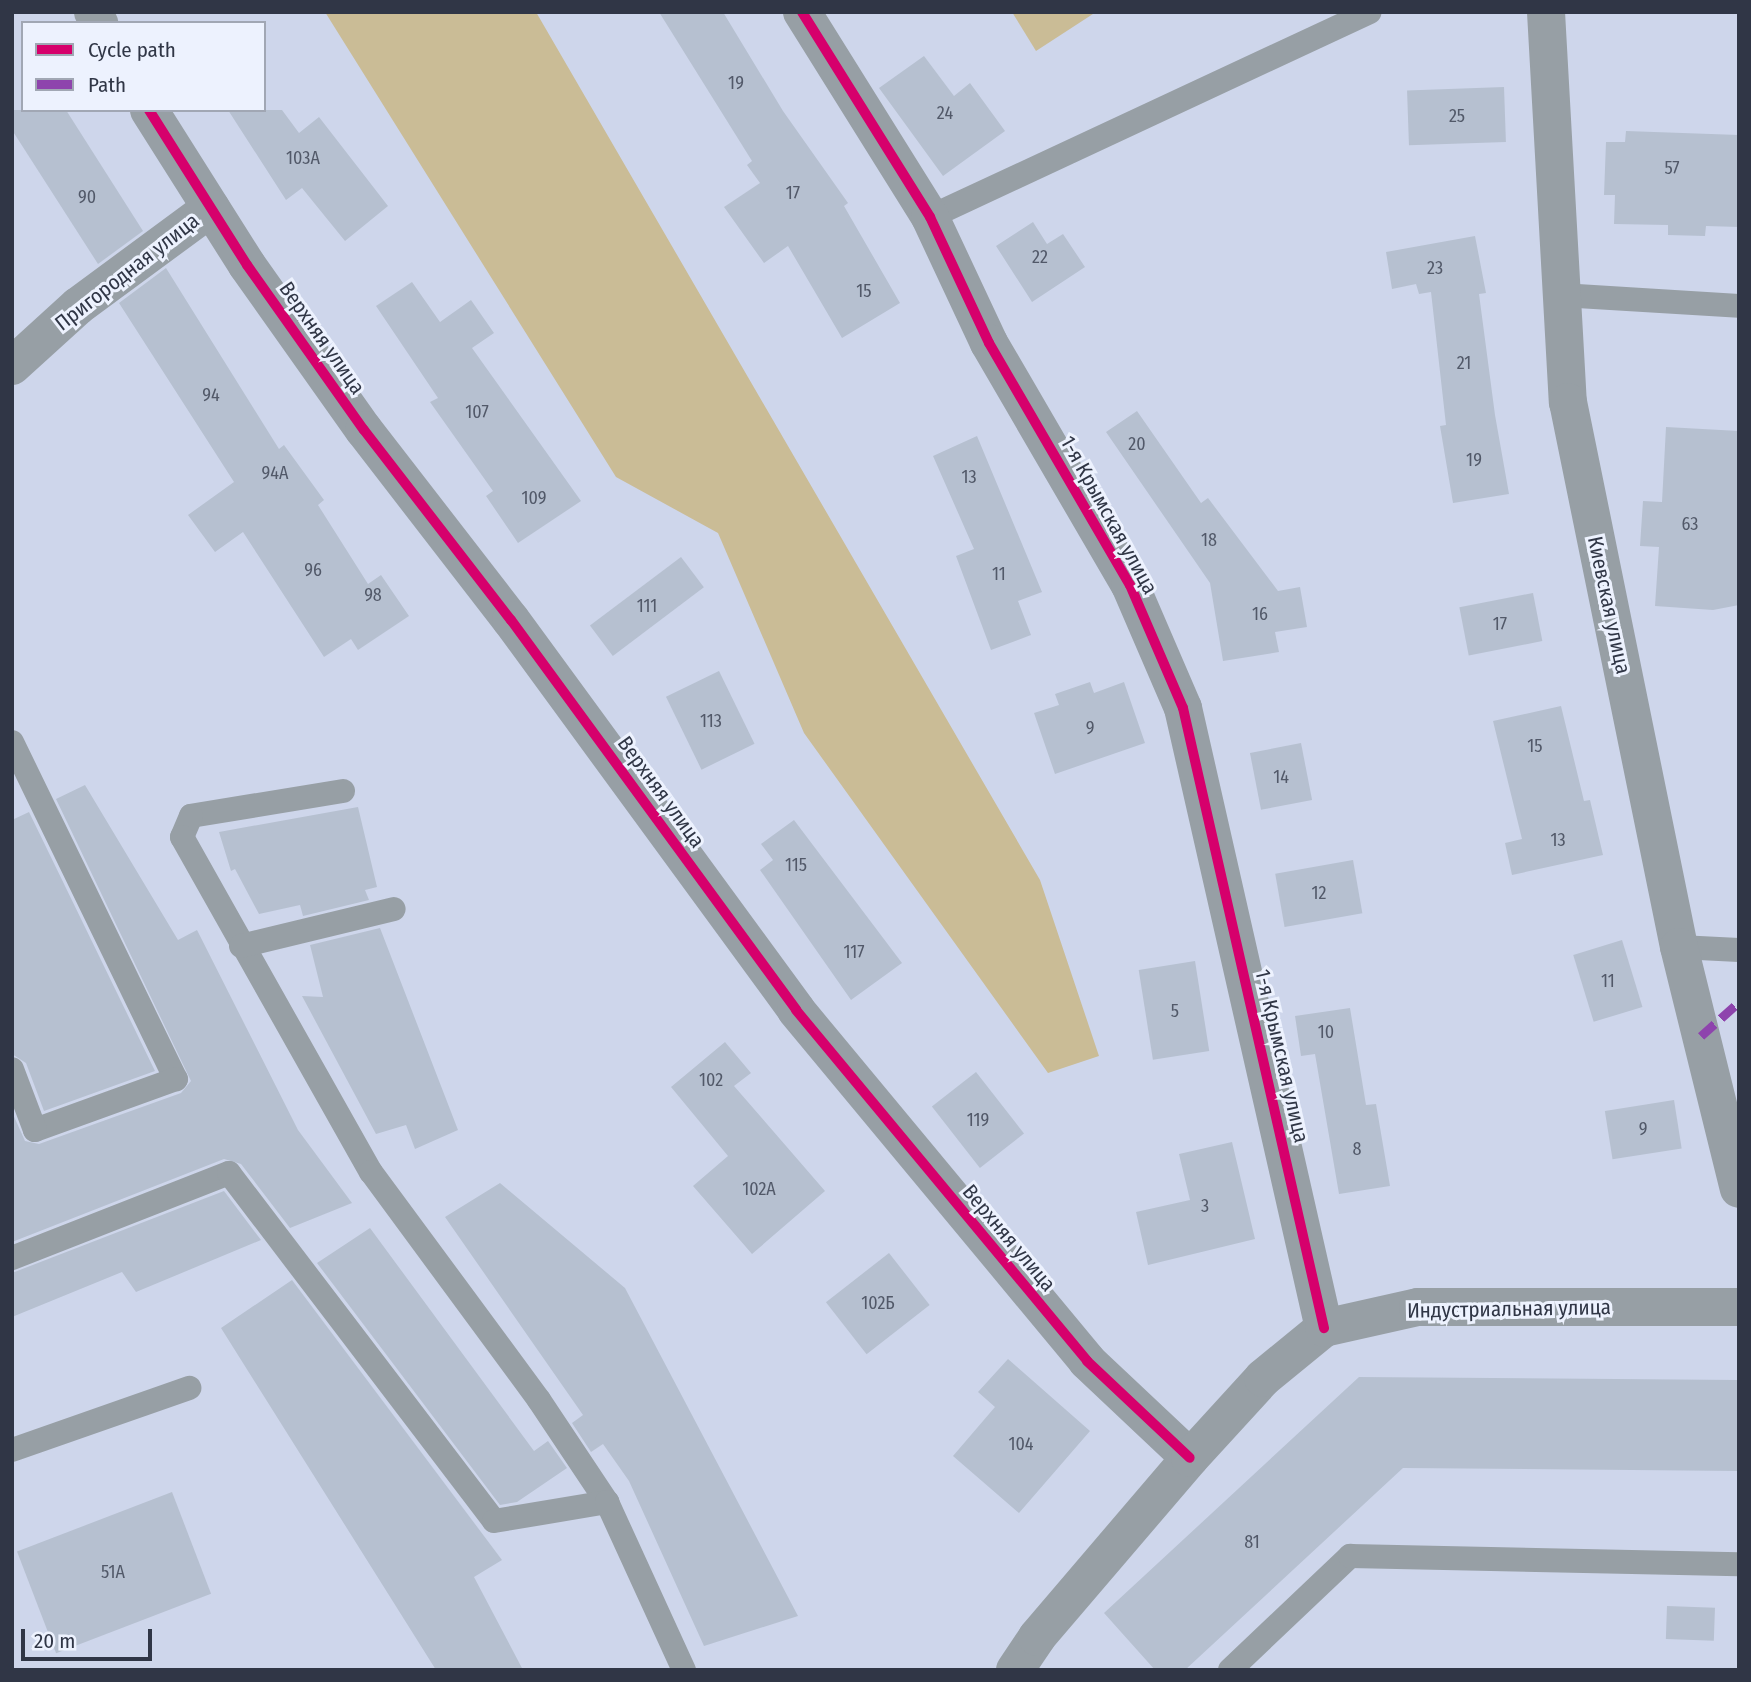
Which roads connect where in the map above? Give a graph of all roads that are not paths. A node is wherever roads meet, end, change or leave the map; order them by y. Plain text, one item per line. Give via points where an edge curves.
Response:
1 (802, 12) edge
2 (1369, 12) edge
3 (1546, 12) edge
4 (1335, 18) edge
5 (150, 112) edge
6 (211, 208) junction
7 (930, 217) junction
8 (1561, 295) junction
9 (1739, 306) edge
10 (12, 366) edge
11 (12, 742) edge
12 (343, 791) dead end
13 (394, 909) dead end
14 (241, 946) junction
15 (1679, 947) junction
16 (1739, 950) edge
17 (12, 1069) edge
18 (1737, 1172) edge
19 (12, 1258) edge
20 (1739, 1307) edge
21 (1324, 1328) junction
22 (190, 1388) dead end
23 (12, 1450) edge
24 (1190, 1458) junction
25 (607, 1502) junction
26 (1739, 1564) edge
27 (684, 1670) edge
28 (1015, 1670) edge
29 (1230, 1670) edge

1 - 7 street, 1-я Крымская улица
2 - 4 lane
3 - 8 street, Киевская улица
4 - 7 lane
5 - 6 street, Верхняя улица
6 - 10 street, Пригородная улица via 78,306
6 - 24 street, Верхняя улица via 364,430 512,620 796,1010 1087,1360
7 - 21 street, 1-я Крымская улица via 989,343 1130,585 1183,708
8 - 9 lane
8 - 15 street, Киевская улица via 1568,402
11 - 17 lane via 176,1079 35,1130
12 - 14 lane via 191,816 182,837
13 - 14 lane
14 - 25 lane via 371,1172 539,1400
15 - 16 lane
15 - 18 street, Киевская улица
19 - 25 lane via 229,1173 494,1521
20 - 21 street, Индустриальная улица via 1418,1307
21 - 24 street, Индустриальная улица via 1264,1378
22 - 23 lane
24 - 28 street, Индустриальная улица via 1037,1637
25 - 27 lane
26 - 29 lane via 1350,1556

